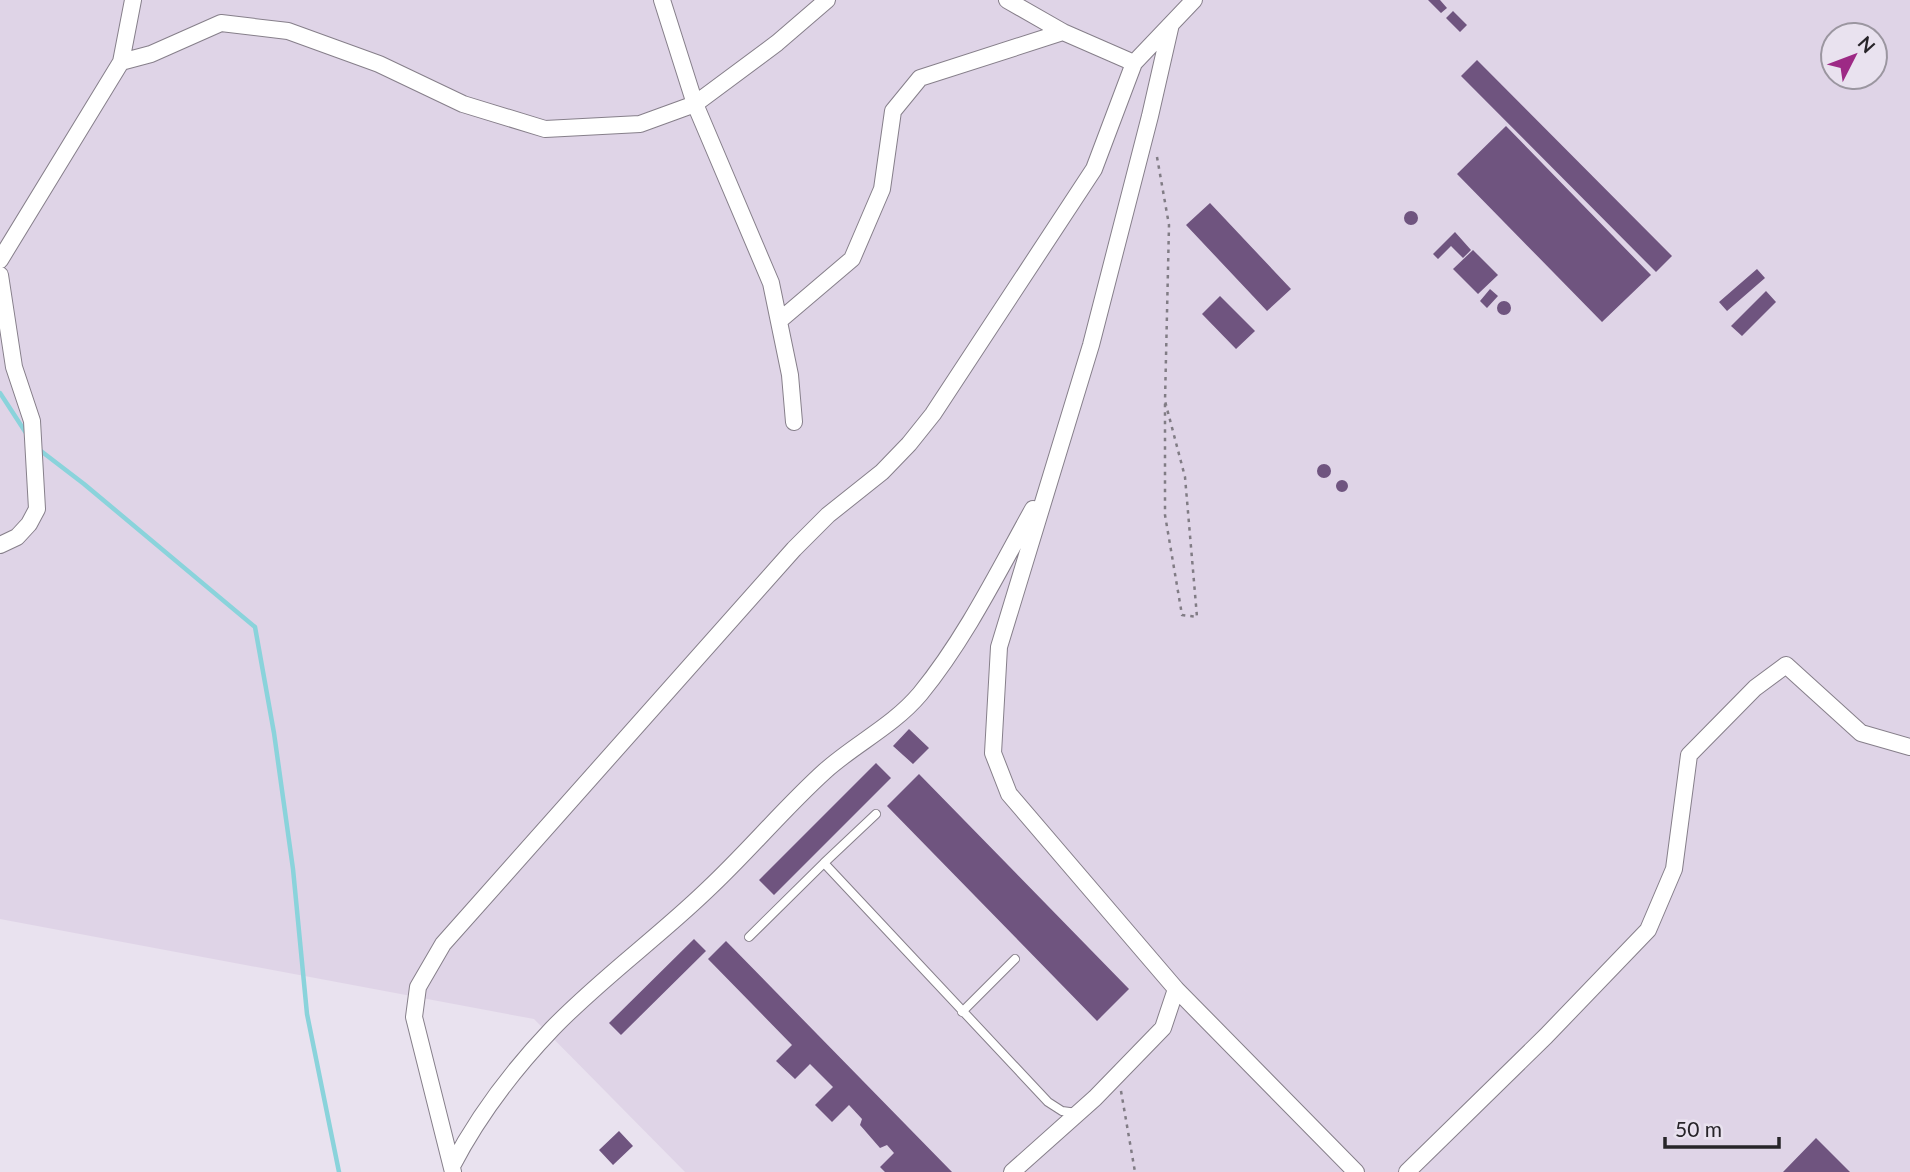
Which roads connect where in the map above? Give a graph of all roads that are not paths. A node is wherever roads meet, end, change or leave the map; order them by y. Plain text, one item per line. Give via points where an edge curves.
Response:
1 (133, 0) edge
2 (662, 0) edge
3 (827, 0) edge
4 (1007, 0) edge
5 (1194, 0) edge
6 (1171, 22) junction
7 (1063, 32) junction
8 (121, 62) junction
9 (1134, 63) junction
10 (695, 104) junction
11 (0, 260) edge
12 (0, 275) edge
13 (779, 321) junction
14 (793, 422) dead end
15 (1047, 482) junction
16 (0, 545) edge
17 (1910, 747) edge
18 (876, 814) dead end
19 (824, 863) junction
20 (749, 937) dead end
21 (1015, 959) dead end
22 (1176, 989) junction
23 (962, 1012) junction
24 (1079, 1113) junction
25 (452, 1169) edge
26 (1012, 1172) edge
27 (1356, 1172) edge
28 (1407, 1172) edge

1 - 8 street
2 - 10 street
3 - 10 street
4 - 7 street
5 - 6 street
6 - 9 street
6 - 15 street via 1091,345
7 - 9 street
7 - 13 street via 920,78 893,111 882,189 852,259
8 - 10 street via 221,23 288,31 379,64 463,104 545,129 639,124
8 - 11 street
9 - 25 street via 1094,169 933,414 882,472 794,549 443,944 418,987 414,1017
10 - 13 street via 771,283
12 - 16 street via 14,367 32,421 37,481 37,509 29,524
13 - 14 street
15 - 22 street via 999,646 993,753 1009,794
15 - 25 street via 950,652 918,696 823,773 706,891 554,1027 491,1102
17 - 28 street via 1861,733 1786,665 1755,688 1689,755 1674,870 1648,930
18 - 19 lane
19 - 20 lane
19 - 23 lane
21 - 23 lane
22 - 24 street via 1163,1028
22 - 27 street
23 - 24 lane via 1048,1102 1062,1111
24 - 26 street

